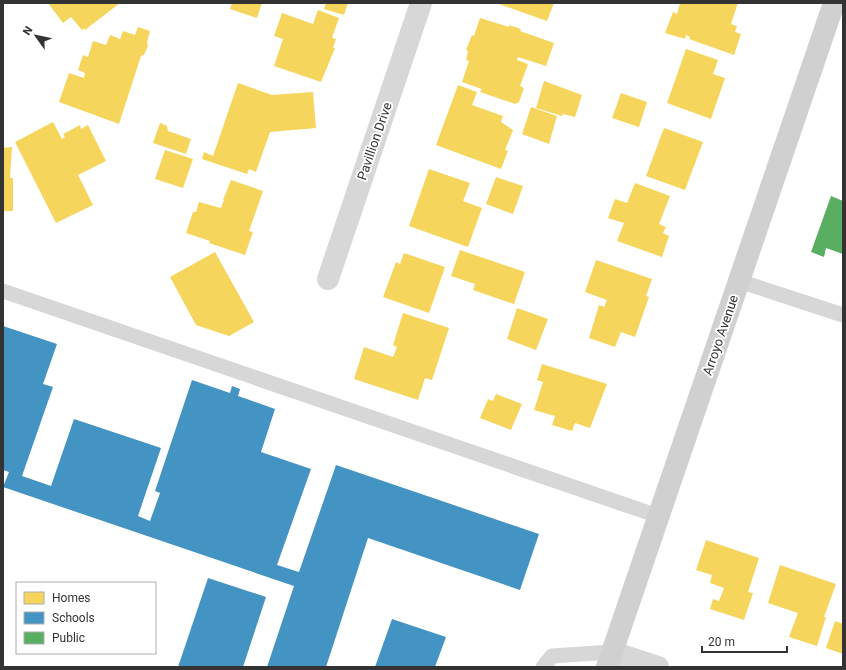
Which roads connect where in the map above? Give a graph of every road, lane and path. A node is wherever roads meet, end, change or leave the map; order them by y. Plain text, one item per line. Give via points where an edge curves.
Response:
1 (421, 3) edge
2 (834, 3) edge
3 (328, 278) dead end
4 (739, 281) junction
5 (3, 291) edge
6 (843, 315) edge
7 (658, 516) junction
8 (610, 659) edge
9 (543, 667) edge
10 (658, 667) edge

1 - 3 street, Pavillion Drive
2 - 4 street, Arroyo Avenue
4 - 6 lane
4 - 7 street, Arroyo Avenue
5 - 7 lane
7 - 8 street, Arroyo Avenue
8 - 9 lane via 552,656
8 - 10 street

